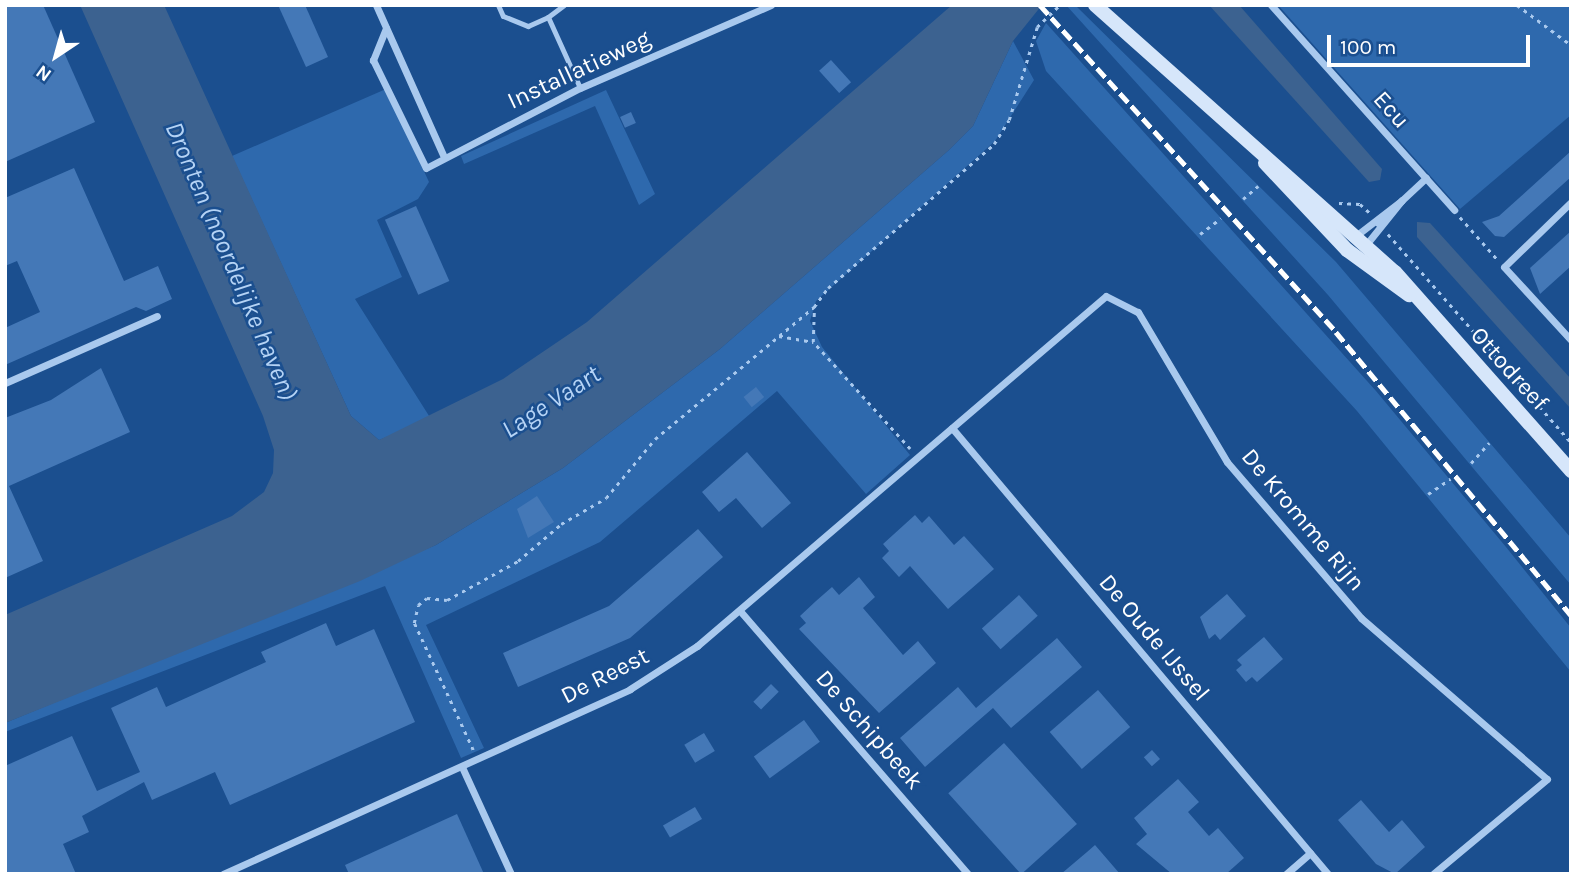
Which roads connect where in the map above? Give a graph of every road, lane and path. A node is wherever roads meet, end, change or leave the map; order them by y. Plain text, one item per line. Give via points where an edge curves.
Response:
1 (376, 5) edge
2 (498, 5) edge
3 (564, 5) edge
4 (771, 5) edge
5 (1060, 5) edge
6 (1095, 5) edge
7 (1270, 5) edge
8 (1517, 5) edge
9 (548, 17) junction
10 (387, 28) junction
11 (1571, 45) edge
12 (580, 88) junction
13 (443, 155) junction
14 (1264, 160) junction
15 (1426, 178) junction
16 (1258, 186) dead end
17 (1243, 199) dead end
18 (1402, 200) junction
19 (1571, 202) edge
20 (1454, 210) joint
21 (1221, 218) dead end
22 (1378, 223) dead end
23 (1200, 234) dead end
24 (1360, 241) junction
25 (1347, 250) junction
26 (1504, 267) junction
27 (1413, 297) junction
28 (814, 307) junction
29 (157, 316) dead end
30 (779, 336) junction
31 (1571, 340) edge
32 (813, 342) junction
33 (5, 383) edge
34 (952, 428) junction
35 (1489, 443) dead end
36 (918, 458) junction
37 (1471, 463) dead end
38 (1571, 471) edge
39 (1450, 479) dead end
40 (1428, 494) dead end
41 (741, 612) junction
42 (478, 760) junction
43 (463, 767) junction
44 (1310, 853) junction
45 (223, 874) edge
46 (511, 874) edge
47 (968, 874) edge
48 (1286, 874) edge
49 (1328, 874) edge
50 (1433, 874) edge

1 - 10 street
2 - 9 lane via 503,16 528,26
3 - 9 lane
4 - 12 street, Installatieweg
5 - 28 path via 1037,27 1009,120 994,144
6 - 14 street, Ottodreef
7 - 15 street, Ecu
8 - 11 path
9 - 12 lane
10 - 13 street
10 - 13 street, Installatieweg via 373,60 384,87 426,168
12 - 13 street, Installatieweg
14 - 24 street, Ottodreef
14 - 25 street, Ottodreef via 1274,178
15 - 18 street
15 - 20 street, Ecu
16 - 17 path
18 - 22 street
18 - 24 street
18 - 24 street
19 - 26 street
20 - 26 path
21 - 23 path
24 - 25 street
24 - 25 street
24 - 27 street, Ottodreef
25 - 27 street, Ottodreef
26 - 31 street
27 - 38 street, Ottodreef
28 - 30 path
28 - 32 path
29 - 33 street
30 - 32 path
30 - 42 path via 655,439 606,498 561,524 518,561 447,600 427,598 418,604 414,623
32 - 36 path
34 - 36 street, De Reest
34 - 44 street, De Oude IJssel
34 - 50 street, De Kromme Rijn via 1106,296 1138,312 1227,462 1361,618 1547,779
35 - 37 path
36 - 41 street, De Reest
39 - 40 path
41 - 42 street, De Reest via 631,689
41 - 47 street, De Schipbeek
42 - 43 street, De Reest
43 - 45 street, De Reest
43 - 46 street
44 - 48 street
44 - 49 street, De Oude IJssel

